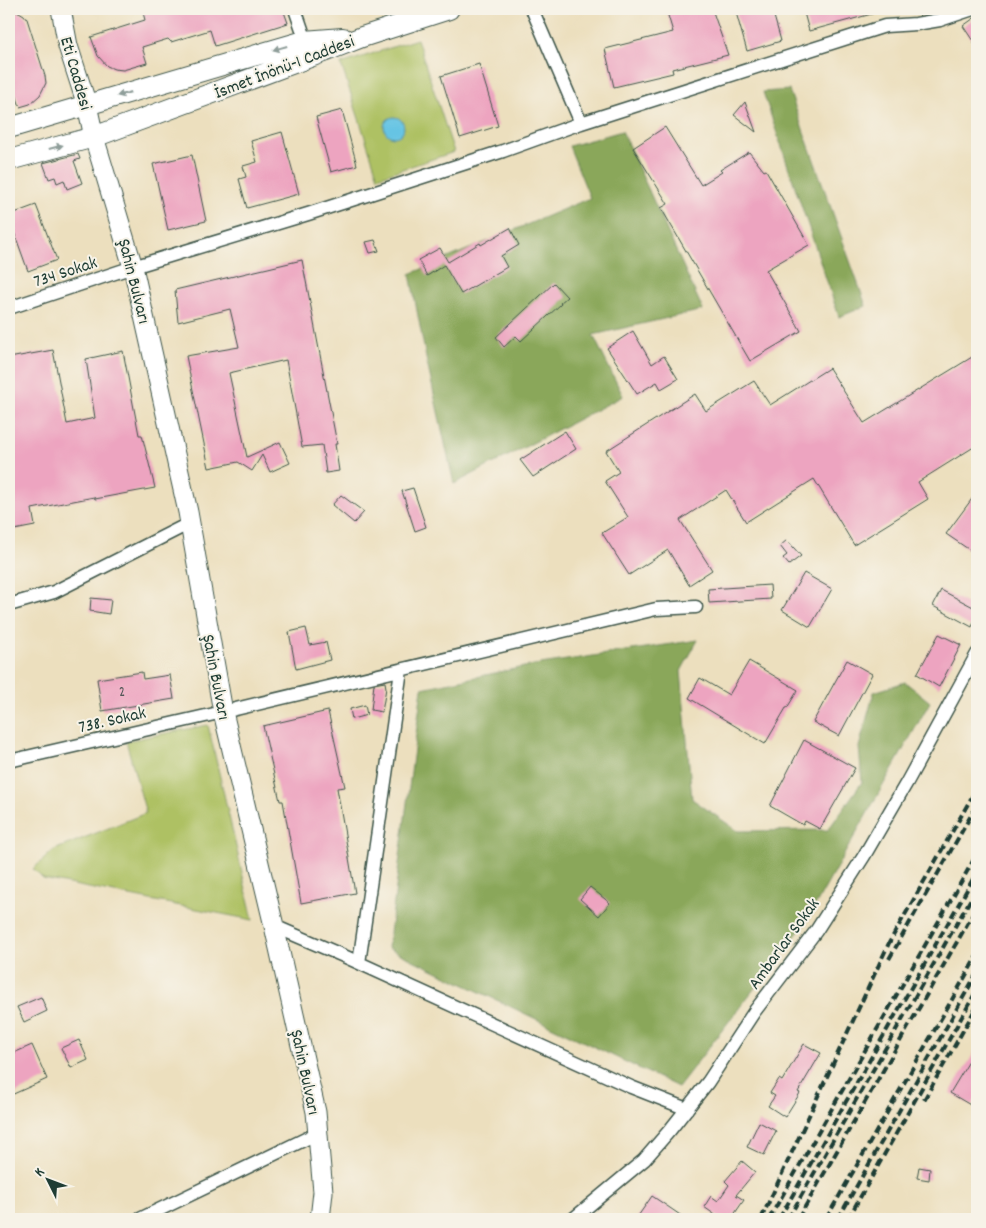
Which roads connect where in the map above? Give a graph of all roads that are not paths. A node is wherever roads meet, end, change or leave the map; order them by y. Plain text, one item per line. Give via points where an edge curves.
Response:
1 (61, 9) edge
2 (295, 9) edge
3 (449, 9) edge
4 (532, 9) edge
5 (973, 9) edge
6 (362, 37) junction
7 (306, 41) junction
8 (87, 105) junction
9 (581, 123) junction
10 (9, 128) edge
11 (94, 137) junction
12 (9, 160) edge
13 (133, 267) junction
14 (9, 308) edge
15 (190, 523) junction
16 (9, 605) edge
17 (696, 607) dead end
18 (977, 654) edge
19 (401, 670) junction
20 (223, 712) junction
21 (9, 761) edge
22 (274, 926) junction
23 (359, 963) junction
24 (687, 1109) junction
25 (318, 1133) junction
26 (140, 1219) edge
27 (320, 1219) edge
28 (573, 1219) edge

1 - 8 street, Eti Caddesi via 68,46
2 - 7 street
3 - 6 main road
4 - 9 street
5 - 9 street, 734 Sokak via 940,20 885,26
6 - 7 main road, İsmet İnönü-1 Caddesi
6 - 11 main road, İsmet İnönü-1 Caddesi
7 -> 8 main road, İsmet İnönü-1 Caddesi
8 - 10 main road, İsmet İnönü-1 Caddesi
8 - 11 street, Eti Caddesi
9 - 13 street, 734 Sokak via 308,214
12 -> 11 main road, İsmet İnönü-1 Caddesi
11 - 13 street, Şahin Bulvarı
13 - 14 street, 734 Sokak
13 - 15 street, Şahin Bulvarı
15 - 16 street via 54,592
15 - 20 street, Şahin Bulvarı
17 - 19 street, 738. Sokak via 656,609
18 - 24 street, Ambarlar Sokak via 864,856 816,931 764,998
19 - 20 street, 738. Sokak
19 - 23 street
20 - 21 street, 738. Sokak
20 - 22 street, Şahin Bulvarı
22 - 23 street
22 - 25 street, Şahin Bulvarı
23 - 24 street via 631,1087
24 - 28 street, Ambarlar Sokak via 644,1160
25 - 26 street
25 - 27 street, Şahin Bulvarı via 323,1192

